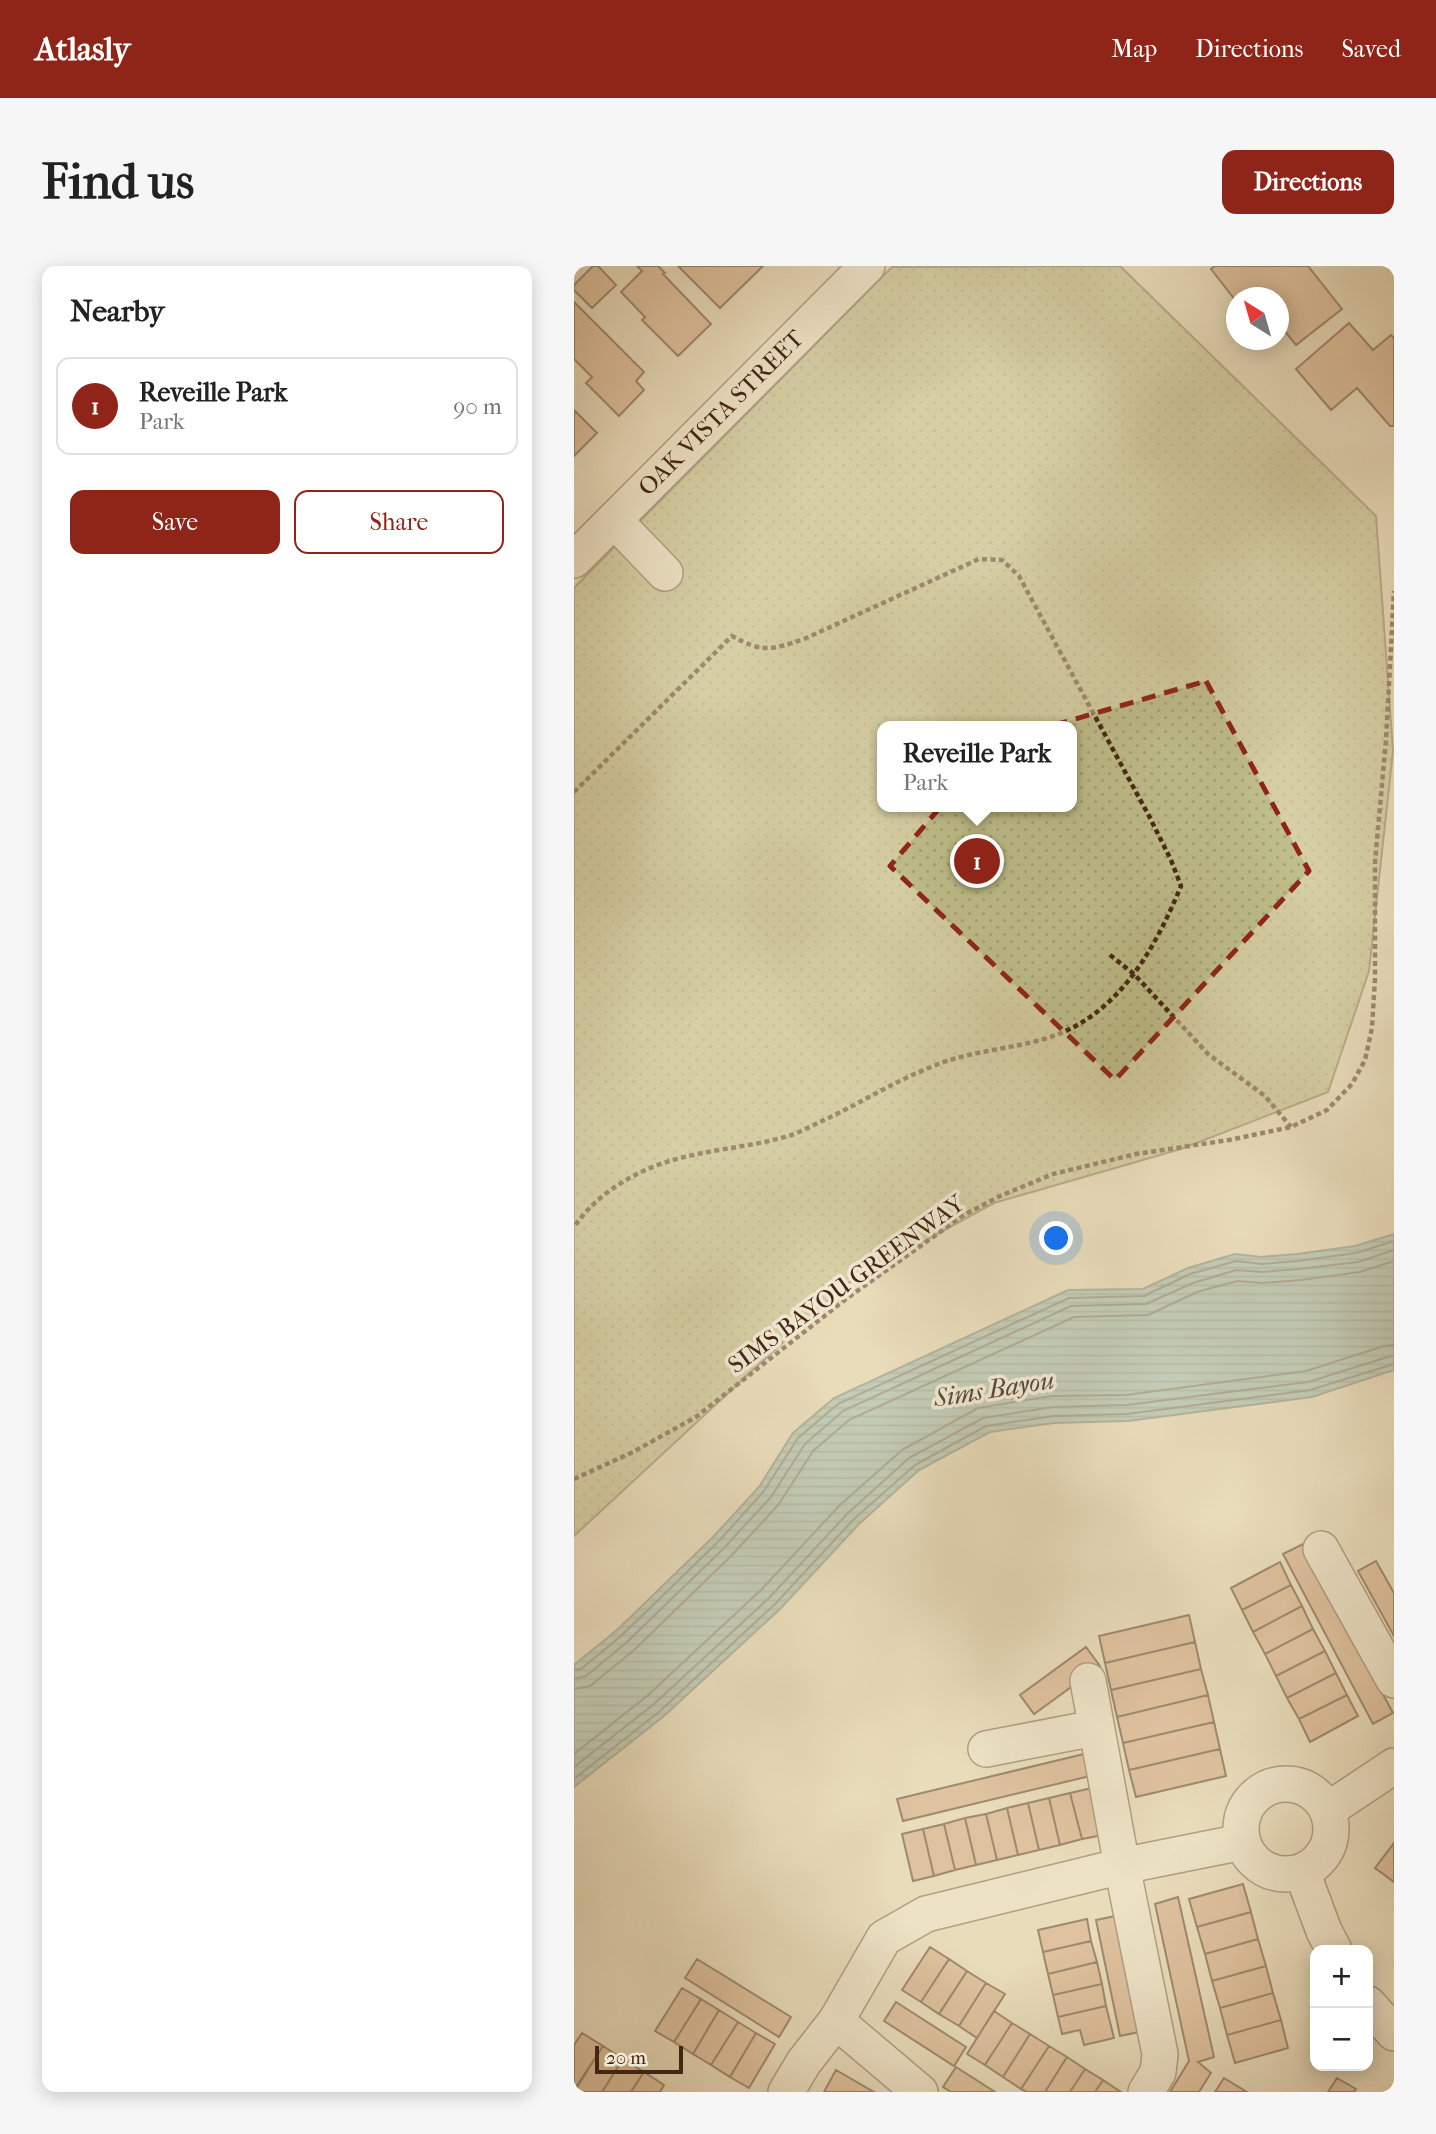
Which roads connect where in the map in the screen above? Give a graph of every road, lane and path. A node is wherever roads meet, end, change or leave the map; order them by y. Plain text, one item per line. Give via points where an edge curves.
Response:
1 (867, 266) edge
2 (614, 520) junction
3 (574, 560) edge
4 (666, 573) dead end
5 (1394, 591) edge
6 (574, 792) edge
7 (1110, 955) dead end
8 (1134, 974) junction
9 (1291, 1127) junction
10 (574, 1227) edge
11 (574, 1479) edge
12 (1321, 1549) dead end
13 (1394, 1680) edge
14 (1088, 1681) dead end
15 (1095, 1728) junction
16 (986, 1749) dead end
17 (1394, 1766) edge
18 (1328, 1810) junction
19 (1242, 1842) junction
20 (1122, 1866) junction
21 (1303, 1872) junction
22 (1331, 1945) edge
23 (1372, 2008) edge
24 (836, 2021) junction
25 (1394, 2033) edge
26 (786, 2092) edge
27 (920, 2092) edge
28 (1146, 2092) edge

1 - 2 street, OAK VISTA STREET
2 - 3 street, OAK VISTA STREET
2 - 4 street
5 - 9 path, SIMS BAYOU GREENWAY via 1375,862 1372,1028 1365,1060 1352,1084 1327,1110
6 - 8 path via 732,636 752,647 777,648 979,559 1002,561 1019,576 1149,816 1181,887 1164,929
7 - 8 path
8 - 9 path via 1208,1054 1265,1096
8 - 10 path via 1122,991 1084,1021 1045,1039 950,1058 790,1136 687,1156 638,1174 608,1192
9 - 11 path, SIMS BAYOU GREENWAY via 1136,1154 1065,1171 1000,1196 964,1215 846,1299 696,1417
12 - 13 street
14 - 15 street
15 - 16 street
15 - 20 street
17 - 18 street
18 - 19 street via 1308,1788 1278,1784 1264,1789 1244,1812
18 - 21 street via 1331,1839 1325,1853
19 - 20 street
19 - 21 street via 1259,1866 1288,1875
20 - 24 street via 926,1914 884,1938
20 - 28 street via 1160,2054 1158,2072
21 - 22 street
23 - 25 street
24 - 26 street
24 - 27 street

